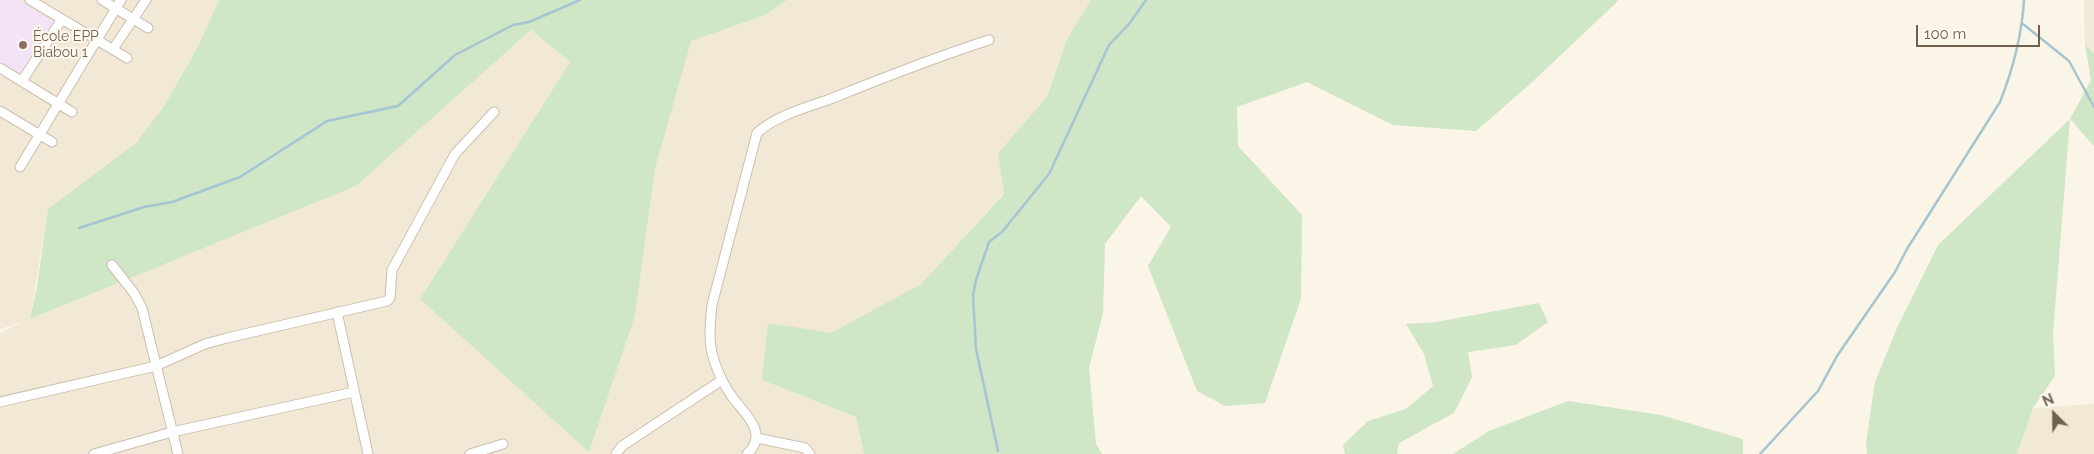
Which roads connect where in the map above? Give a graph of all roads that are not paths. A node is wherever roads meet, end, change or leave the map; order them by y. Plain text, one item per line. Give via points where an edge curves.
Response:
1 (30, 0) edge
2 (102, 0) edge
3 (121, 0) edge
4 (146, 0) edge
5 (116, 8) junction
6 (62, 19) junction
7 (134, 20) junction
8 (148, 28) dead end
9 (97, 39) junction
10 (989, 40) dead end
11 (113, 50) junction
12 (127, 58) dead end
13 (0, 68) edge
14 (22, 81) junction
15 (58, 103) junction
16 (0, 111) edge
17 (72, 112) dead end
18 (494, 112) dead end
19 (40, 134) junction
20 (52, 142) dead end
21 (20, 167) dead end
22 (112, 266) dead end
23 (337, 312) junction
24 (156, 366) junction
25 (722, 380) junction
26 (354, 392) junction
27 (0, 402) edge
28 (172, 432) junction
29 (757, 438) junction
30 (503, 444) dead end
31 (94, 454) edge
32 (178, 454) edge
33 (368, 454) edge
34 (470, 454) edge
35 (616, 454) edge
36 (748, 454) edge
37 (810, 454) edge

1 - 6 street
2 - 5 street
3 - 5 street
4 - 7 street
5 - 7 street
5 - 9 street
6 - 9 street
6 - 14 street
7 - 8 street
7 - 11 street
9 - 11 street
9 - 15 street
10 - 25 street via 902,70 767,124 757,133 712,305 710,347
11 - 12 street
13 - 14 street
14 - 15 street
15 - 17 street
15 - 19 street
16 - 19 street
18 - 23 street via 455,154 392,270 390,298 381,304
19 - 20 street
19 - 21 street
22 - 24 street via 139,300
23 - 24 street via 205,344
23 - 26 street
24 - 27 street
24 - 28 street
25 - 29 street via 748,414
25 - 35 street via 622,446
26 - 28 street
26 - 33 street
28 - 31 street
28 - 32 street
29 - 36 street
29 - 37 street via 805,448
30 - 34 street

